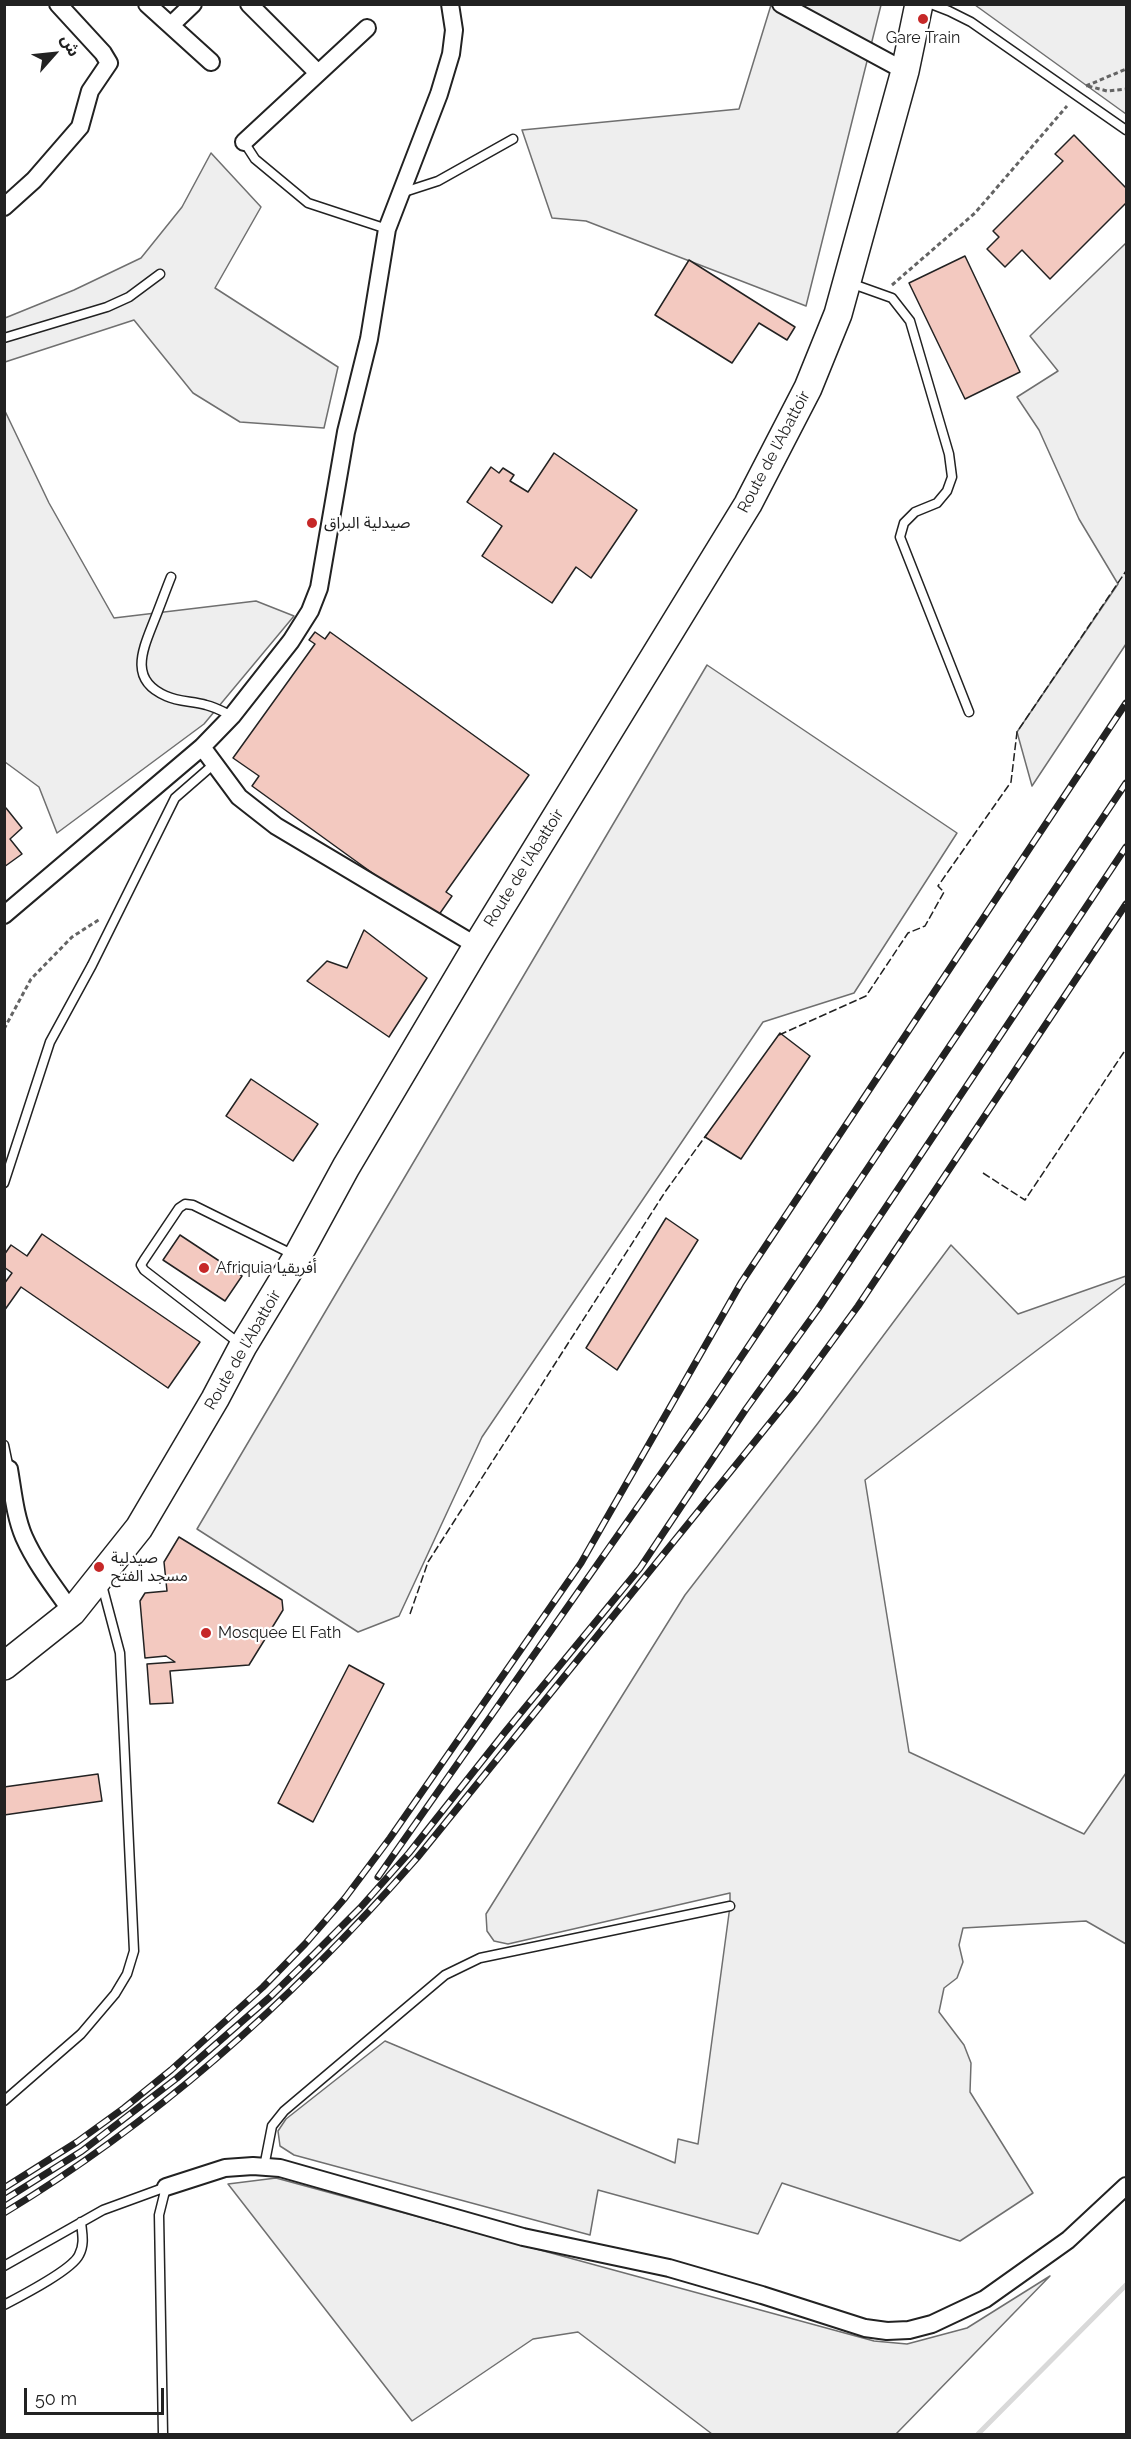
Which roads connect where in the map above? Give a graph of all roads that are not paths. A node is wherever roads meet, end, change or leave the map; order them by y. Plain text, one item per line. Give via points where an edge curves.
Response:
1 (58, 4) edge
2 (147, 4) edge
3 (193, 4) edge
4 (249, 4) edge
5 (450, 4) edge
6 (781, 4) edge
7 (919, 4) edge
8 (931, 4) edge
9 (171, 25) junction
10 (367, 28) dead end
11 (211, 62) dead end
12 (905, 71) junction
13 (318, 74) junction
14 (1126, 130) edge
15 (513, 139) dead end
16 (244, 142) joint
17 (400, 193) junction
18 (4, 207) edge
19 (387, 229) junction
20 (160, 274) dead end
21 (847, 282) junction
22 (4, 338) edge
23 (171, 577) dead end
24 (969, 712) dead end
25 (232, 716) junction
26 (202, 747) junction
27 (214, 764) junction
28 (4, 915) edge
29 (477, 946) junction
30 (4, 1183) edge
31 (297, 1257) junction
32 (243, 1346) junction
33 (4, 1445) edge
34 (7, 1470) edge
35 (100, 1578) junction
36 (72, 1612) junction
37 (4, 1666) edge
38 (730, 1906) dead end
39 (4, 2101) edge
40 (264, 2167) junction
41 (166, 2187) junction
42 (1126, 2187) edge
43 (81, 2222) junction
44 (4, 2266) edge
45 (4, 2306) edge
46 (163, 2434) edge

1 - 18 street via 109,63 90,92 80,128
2 - 9 street
3 - 9 street
4 - 13 street
5 - 17 street via 454,30 451,54
6 - 12 street
7 - 12 main road, Route de l’Abattoir
8 - 14 lane via 971,22
9 - 11 street
10 - 13 street
12 - 21 main road, Route de l’Abattoir
13 - 16 street
15 - 17 lane via 438,181
16 - 19 lane via 255,159 308,203
17 - 19 street
19 - 25 street via 319,588 291,641
20 - 22 lane via 129,297 106,307
21 - 24 lane via 892,298 910,321 950,454 952,477 947,491 937,502 915,512 904,523 900,537
21 - 29 main road, Route de l’Abattoir via 808,388 748,504
23 - 25 lane via 142,653 144,676 153,689 166,697 207,705
25 - 26 street
26 - 27 street
26 - 28 street
27 - 29 street via 239,797 276,826
27 - 30 lane via 175,798 50,1041
29 - 31 main road, Route de l’Abattoir
31 - 32 main road, Route de l’Abattoir
31 - 32 lane via 185,1204 178,1208 144,1260 144,1270
32 - 35 main road, Route de l’Abattoir via 139,1528
33 - 34 lane
34 - 36 street via 24,1536
35 - 36 main road, Route de l’Abattoir
35 - 39 lane via 120,1653 135,1952 128,1974 115,1994 81,2034
36 - 37 main road, Route de l’Abattoir
38 - 40 lane via 480,1958 445,1975 284,2111 272,2126
40 - 41 street via 225,2168
40 - 42 street via 348,2185 523,2237 669,2268 865,2328 887,2331 932,2324 985,2299 1068,2240
41 - 43 lane
41 - 46 lane via 159,2215
43 - 44 lane
43 - 45 lane via 83,2243 79,2257 45,2283

